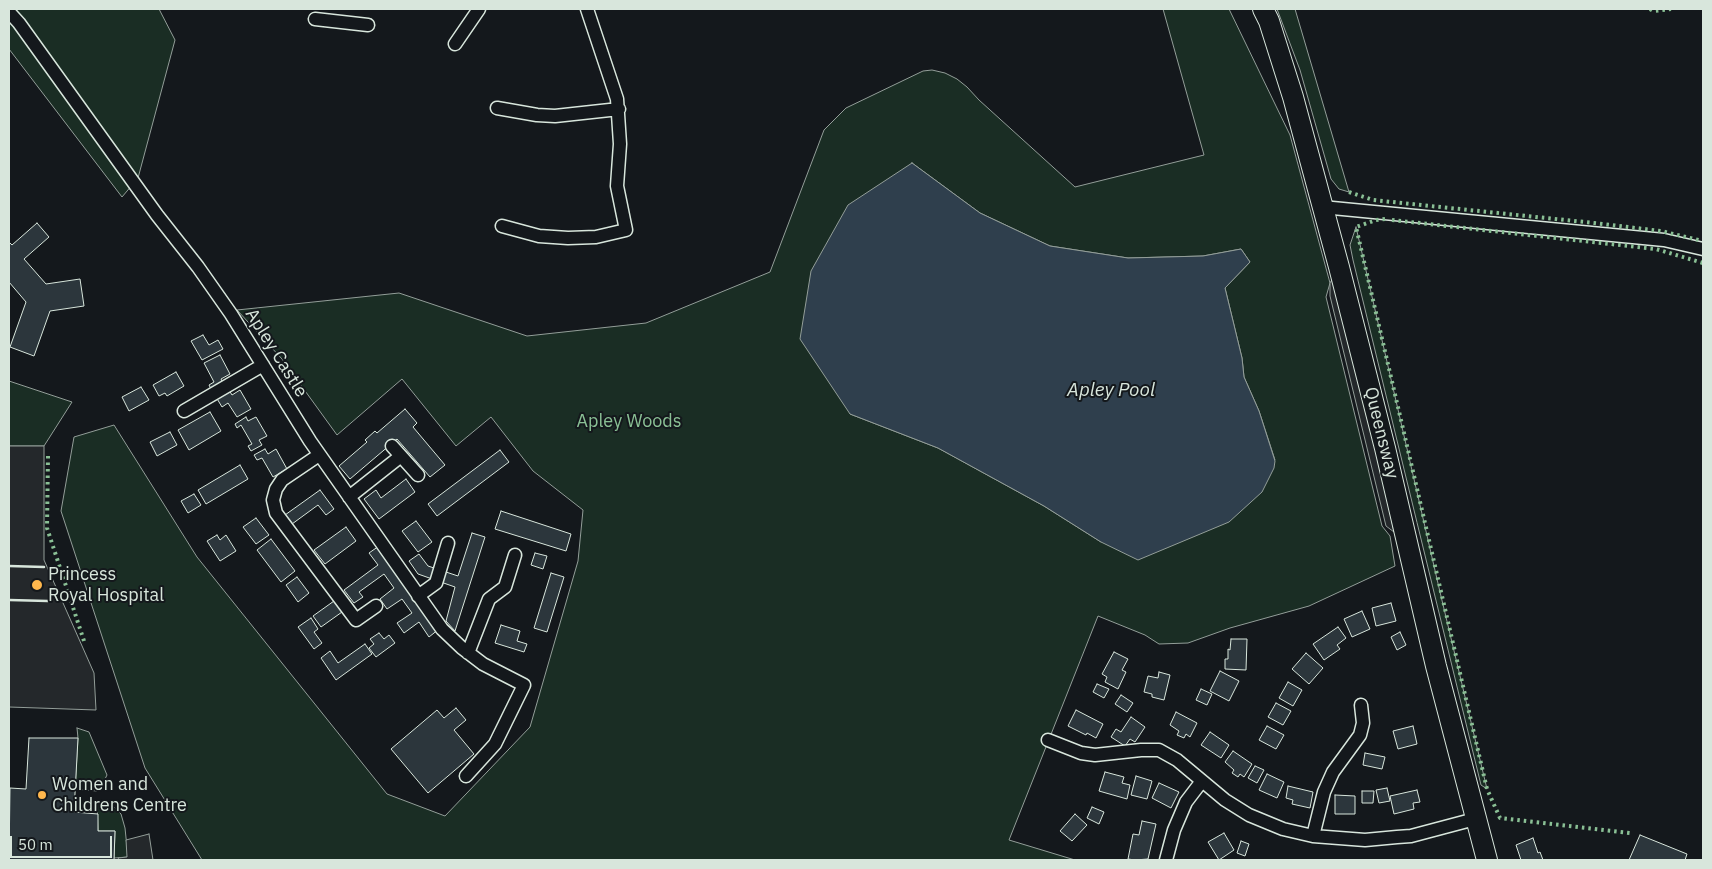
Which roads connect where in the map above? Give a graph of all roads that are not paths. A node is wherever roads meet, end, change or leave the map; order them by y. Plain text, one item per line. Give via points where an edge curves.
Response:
1 (345, 9) edge
2 (479, 9) edge
3 (587, 9) edge
4 (1263, 9) edge
5 (9, 12) edge
6 (315, 19) dead end
7 (344, 22) junction
8 (368, 25) dead end
9 (455, 44) dead end
10 (497, 108) dead end
11 (618, 109) junction
12 (1322, 207) junction
13 (502, 226) dead end
14 (1703, 250) edge
15 (263, 364) junction
16 (184, 411) dead end
17 (319, 455) junction
18 (418, 475) dead end
19 (349, 497) junction
20 (448, 543) dead end
21 (515, 555) dead end
22 (418, 596) junction
23 (376, 606) dead end
24 (468, 653) junction
25 (1361, 704) dead end
26 (1048, 740) dead end
27 (466, 776) dead end
28 (1202, 781) junction
29 (1475, 819) junction
30 (1314, 836) junction
31 (1166, 860) edge
32 (1487, 860) edge

1 - 7 street
2 - 9 street
3 - 11 street via 615,88
4 - 12 main road, Queensway via 1293,97
5 - 15 street, Apley Castle via 198,267
6 - 7 street
7 - 8 street
10 - 11 street via 554,116
11 - 13 street via 617,186 626,230 596,237 568,238 539,236
12 - 14 street via 1664,240
12 - 29 main road, Queensway
15 - 16 street
15 - 17 street, Apley Castle
17 - 19 street, Apley Castle
17 - 23 street via 282,480 273,500 276,513 356,620
18 - 19 street via 397,451
19 - 22 street, Apley Castle
20 - 22 street via 436,584
21 - 24 street via 505,587 489,599
22 - 24 street, Apley Castle via 442,629
24 - 27 street, Apley Castle via 524,685 495,744
25 - 30 street via 1363,723 1360,735 1324,792
26 - 28 street via 1095,755 1159,750
28 - 30 street via 1249,815
28 - 31 street via 1186,802
29 - 30 street via 1411,836 1365,840
29 - 32 main road, Queensway

